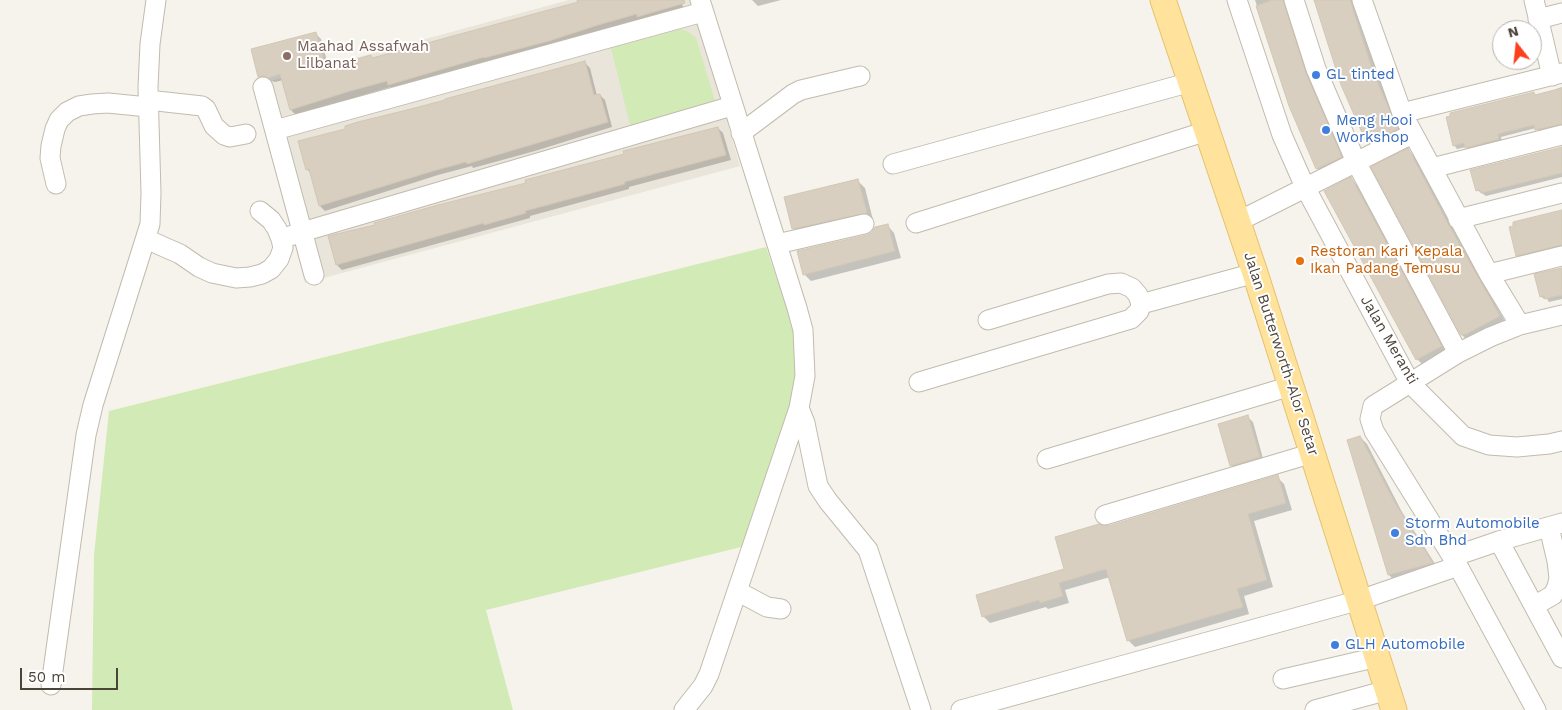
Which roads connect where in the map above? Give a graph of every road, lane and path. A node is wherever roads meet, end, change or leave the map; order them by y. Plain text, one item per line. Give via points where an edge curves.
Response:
1 (156, 0) edge
2 (1163, 0) edge
3 (1237, 0) edge
4 (1294, 0) edge
5 (1362, 0) edge
6 (1534, 0) edge
7 (702, 6) edge
8 (1562, 13) edge
9 (1538, 20) joint
10 (1542, 31) edge
11 (1557, 74) edge
12 (860, 76) dead end
13 (1190, 82) junction
14 (263, 87) dead end
15 (148, 104) junction
16 (732, 106) junction
17 (1402, 113) junction
18 (275, 130) junction
19 (1207, 131) junction
20 (741, 133) junction
21 (246, 134) dead end
22 (1412, 134) junction
23 (1562, 135) edge
24 (1356, 162) junction
25 (893, 164) dead end
26 (1432, 168) junction
27 (56, 184) dead end
28 (1305, 188) junction
29 (1562, 194) edge
30 (260, 211) dead end
31 (1458, 219) junction
32 (1237, 222) junction
33 (916, 223) dead end
34 (864, 224) dead end
35 (302, 232) junction
36 (146, 239) junction
37 (282, 240) junction
38 (777, 244) junction
39 (1562, 256) edge
40 (1255, 273) junction
41 (1489, 274) junction
42 (314, 275) dead end
43 (1141, 304) junction
44 (1562, 315) edge
45 (988, 320) dead end
46 (1520, 325) junction
47 (1458, 353) junction
48 (919, 382) dead end
49 (1410, 383) junction
50 (1291, 386) junction
51 (799, 408) junction
52 (1562, 441) edge
53 (1313, 453) junction
54 (1048, 460) dead end
55 (1104, 515) dead end
56 (1555, 525) edge
57 (1499, 541) junction
58 (1455, 562) junction
59 (737, 591) junction
60 (1360, 600) junction
61 (1534, 606) junction
62 (781, 609) dead end
63 (1378, 657) junction
64 (1562, 658) edge
65 (1283, 679) dead end
66 (51, 685) dead end
67 (1391, 700) edge
68 (986, 707) edge
69 (684, 710) edge
70 (921, 710) edge
71 (961, 710) edge
72 (1315, 710) edge
73 (1536, 710) edge

1 - 15 street via 150,44
2 - 13 main road, Jalan Butterworth-Alor Setar
3 - 28 street, Jalan Meranti via 1282,135
4 - 24 street via 1316,69
5 - 17 street
6 - 9 street
7 - 16 street
7 - 18 street
8 - 9 street
10 - 11 street
11 - 17 street
12 - 20 street via 801,90
13 - 19 main road, Jalan Butterworth-Alor Setar
13 - 25 street
14 - 18 street
15 - 21 street via 202,106 214,126 224,135
15 - 27 street via 92,104 67,112 55,128 51,146 50,158
15 - 36 street via 151,193
16 - 20 street
16 - 35 street
17 - 22 street
18 - 35 street
19 - 32 main road, Jalan Butterworth-Alor Setar
19 - 33 street
20 - 38 street
22 - 24 street
22 - 26 street
23 - 26 street
24 - 28 street
24 - 47 street
26 - 31 street
28 - 32 street
28 - 49 street, Jalan Meranti
29 - 31 street
30 - 37 street via 271,220
31 - 41 street
32 - 40 main road, Jalan Butterworth-Alor Setar
34 - 38 street
35 - 37 street
35 - 42 street
36 - 37 street via 180,254 198,267 236,278 262,274 271,269 279,259
36 - 66 street via 86,435
38 - 51 street via 803,330 805,376
39 - 41 street
40 - 43 street
40 - 50 main road, Jalan Butterworth-Alor Setar
41 - 46 street
43 - 45 street via 1132,288 1120,283 1108,284
43 - 48 street via 1131,319
44 - 46 street
46 - 47 street
47 - 49 street
49 - 52 street, Jalan Meranti via 1463,436 1489,445 1517,447
49 - 58 street via 1373,406 1370,419 1374,431
50 - 53 main road, Jalan Butterworth-Alor Setar
50 - 54 street
51 - 59 street
51 - 70 street via 818,486 868,550
53 - 55 street
53 - 60 main road, Jalan Butterworth-Alor Setar
56 - 57 street
56 - 61 street via 1558,587 1553,595
57 - 58 street
57 - 61 street
58 - 60 street
58 - 73 street
59 - 62 street via 766,607
59 - 69 street via 709,674
60 - 63 main road, Jalan Butterworth-Alor Setar
60 - 68 street
61 - 64 street
63 - 65 street
63 - 67 main road, Jalan Butterworth-Alor Setar
67 - 72 street
68 - 71 street

